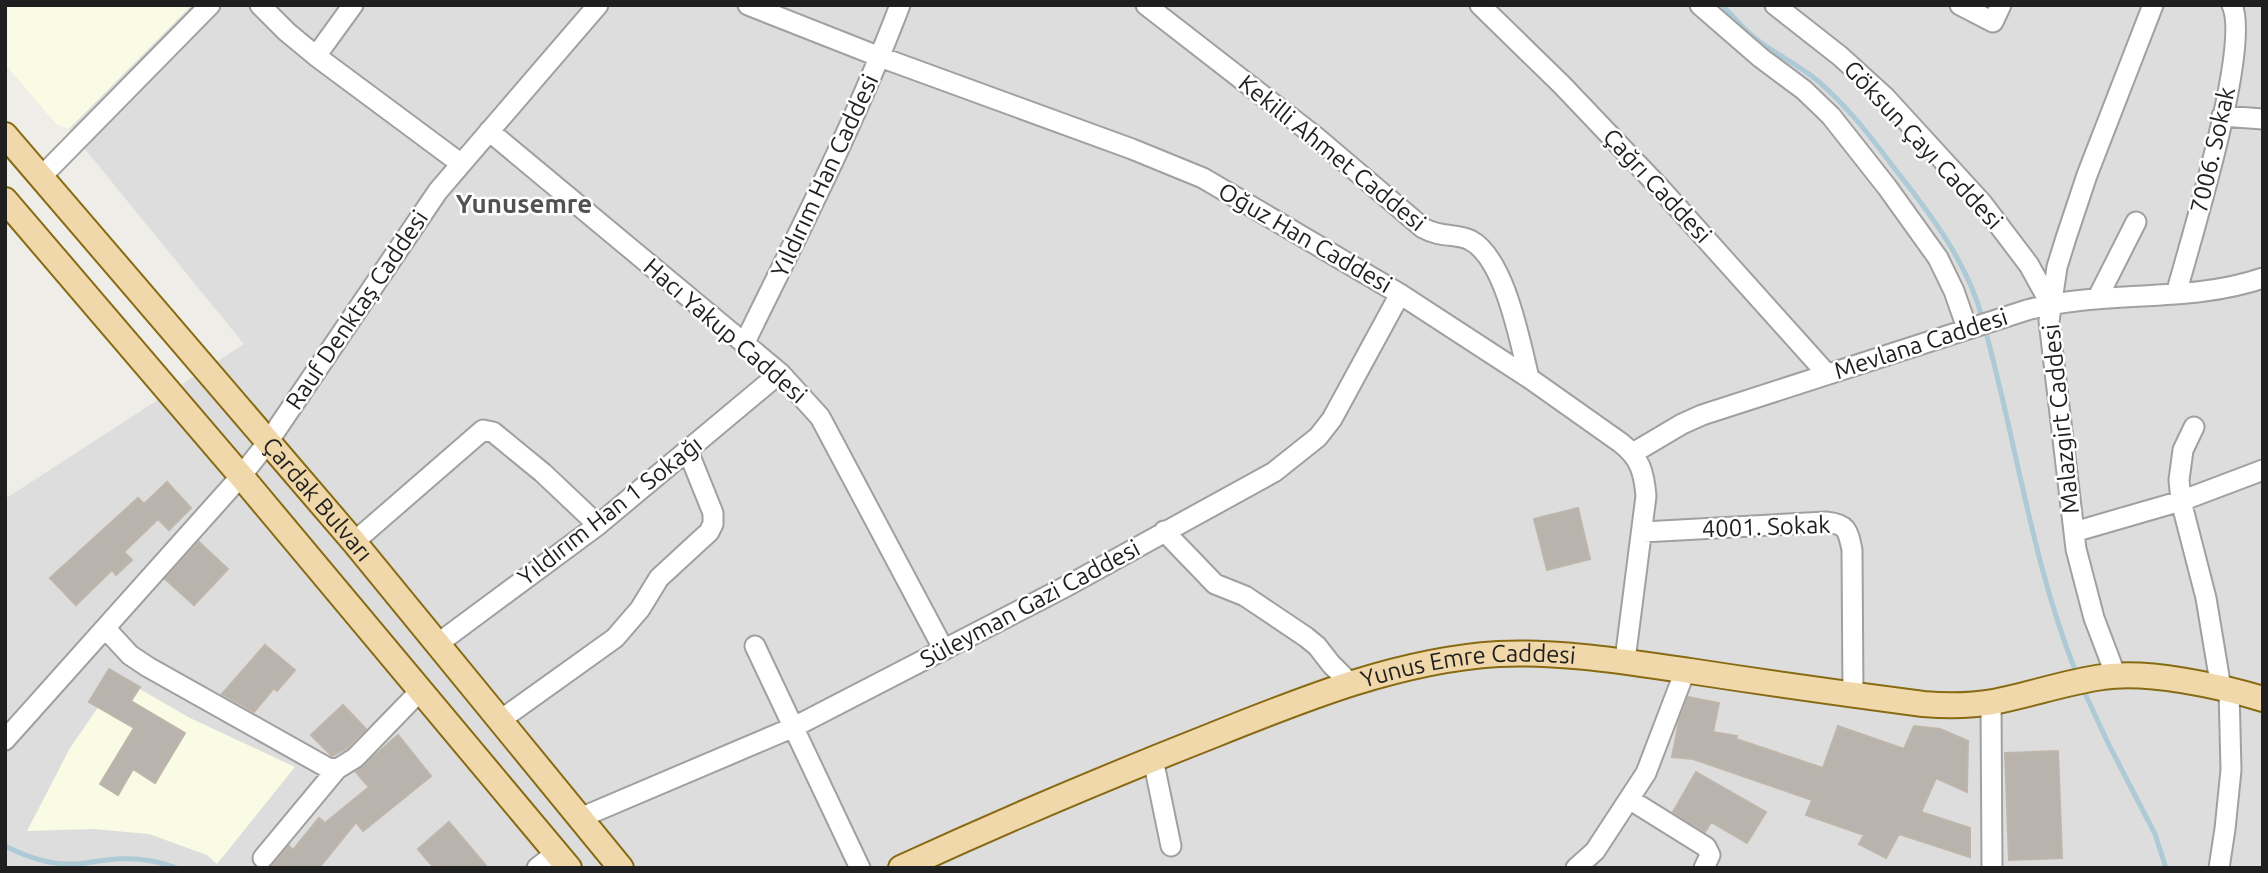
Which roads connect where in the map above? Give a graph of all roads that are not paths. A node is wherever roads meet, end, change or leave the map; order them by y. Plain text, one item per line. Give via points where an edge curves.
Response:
1 (210, 5) edge
2 (260, 5) edge
3 (353, 5) edge
4 (598, 5) edge
5 (748, 5) edge
6 (900, 5) edge
7 (1146, 5) edge
8 (1480, 5) edge
9 (1700, 5) edge
10 (1775, 5) edge
11 (1960, 5) edge
12 (2153, 5) edge
13 (2232, 5) edge
14 (1997, 14) edge
15 (316, 56) junction
16 (880, 57) junction
17 (2222, 116) junction
18 (2263, 119) edge
19 (489, 131) junction
20 (5, 135) edge
21 (460, 163) junction
22 (41, 177) junction
23 (5, 200) edge
24 (2136, 222) dead end
25 (2263, 278) edge
26 (1400, 294) junction
27 (2176, 294) junction
28 (2098, 297) junction
29 (2050, 303) junction
30 (1971, 326) junction
31 (744, 344) junction
32 (780, 373) junction
33 (1827, 374) junction
34 (1529, 378) junction
35 (2193, 427) dead end
36 (268, 442) junction
37 (688, 451) junction
38 (1633, 453) junction
39 (2263, 470) edge
40 (241, 476) junction
41 (2181, 501) junction
42 (598, 525) junction
43 (1164, 531) junction
44 (1643, 532) junction
45 (2074, 532) junction
46 (354, 542) junction
47 (106, 629) junction
48 (436, 645) junction
49 (755, 646) dead end
50 (944, 650) junction
51 (1625, 660) junction
52 (1685, 671) junction
53 (2110, 676) junction
54 (1351, 684) junction
55 (2225, 688) junction
56 (421, 690) junction
57 (1853, 695) junction
58 (2263, 699) edge
59 (1992, 702) junction
60 (499, 721) junction
61 (794, 727) junction
62 (5, 740) edge
63 (1153, 759) junction
64 (337, 769) junction
65 (1629, 799) junction
66 (580, 818) junction
67 (1171, 845) dead end
68 (263, 858) dead end
69 (554, 863) edge
70 (621, 868) edge
71 (860, 868) edge
72 (901, 868) edge
73 (1576, 868) edge
74 (1704, 868) edge
75 (1992, 868) edge
76 (2219, 868) edge

1 - 22 street
2 - 15 street
3 - 15 street
4 - 19 street, Rauf Denktaş Caddesi
5 - 16 street, Oğuz Han Caddesi
6 - 16 street, Yıldırım Han Caddesi
7 - 34 street, Kekilli Ahmet Caddesi via 1316,137 1423,228 1478,246 1503,284
8 - 33 street, Çağrı Caddesi via 1661,189
9 - 30 street, Göksun Çayı Caddesi via 1831,117 1938,258
10 - 29 street, Göksun Çayı Caddesi via 1840,56 1893,107 1988,211 2029,265
11 - 14 street
12 - 29 street, Malazgirt Caddesi via 2087,175
13 - 17 street, 7006. Sokak via 2237,24 2235,48
15 - 21 street
16 - 26 street, Oğuz Han Caddesi via 1203,178
16 - 31 street, Yıldırım Han Caddesi
17 - 18 street
17 - 27 street, 7006. Sokak
19 - 21 street, Rauf Denktaş Caddesi
19 - 31 street, Hacı Yakup Caddesi
20 - 22 main road, Çardak Bulvarı
21 - 36 street, Rauf Denktaş Caddesi
22 - 36 main road, Çardak Bulvarı
23 - 40 main road, Çardak Bulvarı
24 - 28 street
25 - 27 street, Mevlana Caddesi
26 - 34 street, Oğuz Han Caddesi
26 - 43 street, Süleyman Gazi Caddesi via 1348,392 1318,437 1274,472
27 - 28 street, Mevlana Caddesi
28 - 29 street, Mevlana Caddesi
29 - 30 street, Mevlana Caddesi
29 - 45 street, Malazgirt Caddesi via 2052,358
30 - 33 street, Mevlana Caddesi
31 - 32 street, Hacı Yakup Caddesi
32 - 37 street, Yıldırım Han 1 Sokağı
32 - 50 street, Hacı Yakup Caddesi via 826,427
33 - 38 street, Mevlana Caddesi via 1692,419
34 - 38 street, Oğuz Han Caddesi
35 - 41 street via 2180,463
36 - 40 street, Rauf Denktaş Caddesi
36 - 46 main road, Çardak Bulvarı
37 - 42 street, Yıldırım Han 1 Sokağı
37 - 60 street via 713,513 709,532 659,578 615,638
38 - 44 street via 1644,476
39 - 41 street
40 - 47 street, Rauf Denktaş Caddesi
40 - 56 main road, Çardak Bulvarı
41 - 45 street
41 - 55 street
42 - 46 street via 513,448 483,430
42 - 48 street, Yıldırım Han 1 Sokağı
43 - 50 street, Süleyman Gazi Caddesi
43 - 54 street via 1215,584 1245,596 1306,637
44 - 51 street
44 - 57 street, 4001. Sokak via 1826,522 1846,528 1852,550
45 - 53 street, Malazgirt Caddesi via 2082,581
46 - 48 main road, Çardak Bulvarı
47 - 62 street, Rauf Denktaş Caddesi
47 - 64 street via 148,667
48 - 60 main road, Çardak Bulvarı
49 - 61 street
50 - 61 street, Süleyman Gazi Caddesi
51 - 52 main road, Yunus Emre Caddesi
51 - 54 main road, Yunus Emre Caddesi via 1542,654 1466,657
52 - 57 main road, Yunus Emre Caddesi
52 - 65 street via 1655,754
53 - 55 main road, Yunus Emre Caddesi
53 - 59 main road, Yunus Emre Caddesi
54 - 63 main road, Yunus Emre Caddesi
55 - 58 main road, Yunus Emre Caddesi
55 - 76 street via 2230,789
56 - 64 street via 355,758
56 - 69 main road, Çardak Bulvarı
57 - 59 main road, Yunus Emre Caddesi via 1923,705
59 - 75 street
60 - 66 main road, Çardak Bulvarı
61 - 66 street, Süleyman Gazi Caddesi
61 - 71 street
63 - 67 street
63 - 72 main road, Yunus Emre Caddesi
64 - 68 street
65 - 73 street via 1595,851
65 - 74 street via 1706,847 1710,853
66 - 70 main road, Çardak Bulvarı

